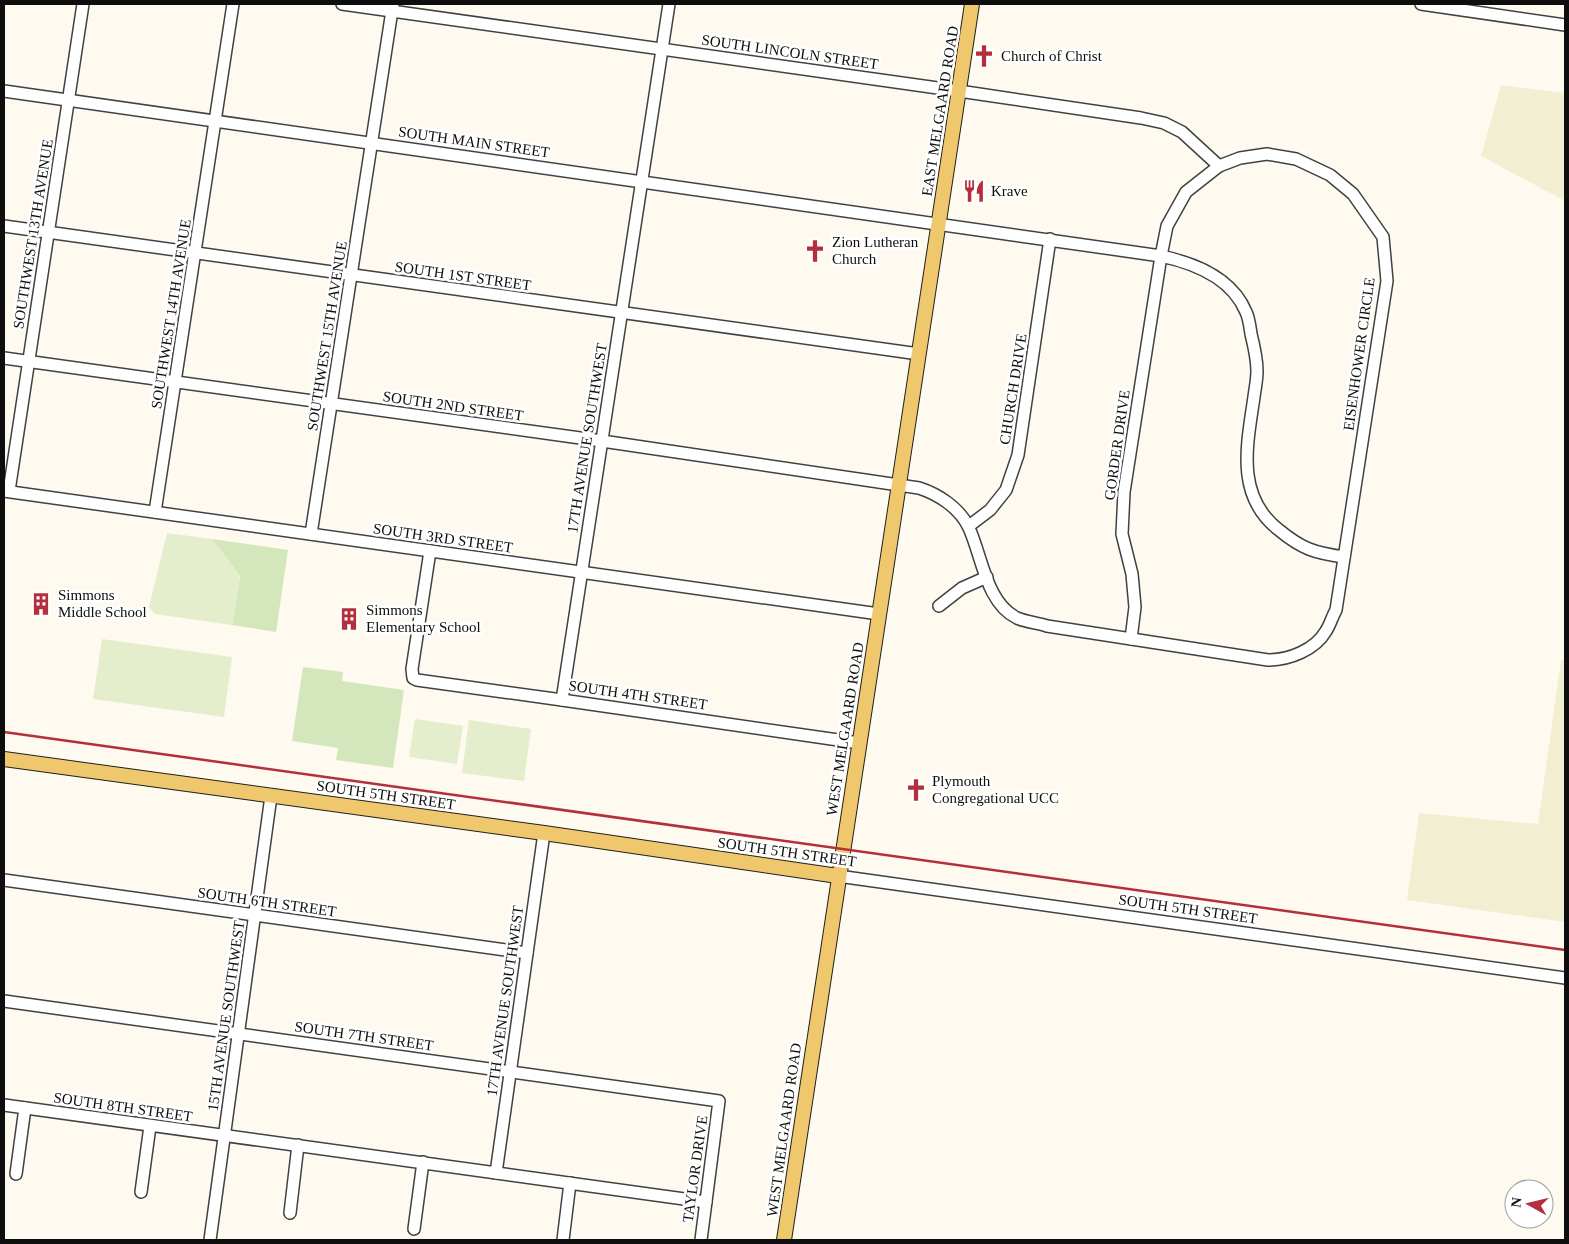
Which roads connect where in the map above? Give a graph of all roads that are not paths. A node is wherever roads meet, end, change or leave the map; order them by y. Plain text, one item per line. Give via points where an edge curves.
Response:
1 (83, 4) edge
2 (233, 4) edge
3 (342, 4) edge
4 (669, 4) edge
5 (972, 4) edge
6 (1421, 4) edge
7 (392, 7) edge
8 (1565, 25) edge
9 (662, 49) junction
10 (959, 90) junction
11 (4, 91) edge
12 (68, 100) junction
13 (215, 121) junction
14 (371, 142) junction
15 (1219, 166) junction
16 (642, 181) junction
17 (939, 223) junction
18 (4, 226) edge
19 (48, 233) junction
20 (1050, 239) junction
21 (196, 254) junction
22 (1161, 256) junction
23 (351, 275) junction
24 (622, 313) junction
25 (919, 354) junction
26 (4, 358) edge
27 (28, 362) junction
28 (175, 383) junction
29 (332, 404) junction
30 (602, 441) junction
31 (899, 485) junction
32 (6, 491) edge
33 (156, 512) junction
34 (969, 526) junction
35 (311, 534) junction
36 (430, 551) junction
37 (1344, 557) junction
38 (582, 572) junction
39 (986, 577) junction
40 (939, 606) dead end
41 (879, 614) junction
42 (1131, 639) junction
43 (562, 700) junction
44 (859, 743) junction
45 (4, 759) edge
46 (272, 796) junction
47 (544, 833) junction
48 (838, 876) junction
49 (4, 880) edge
50 (254, 916) junction
51 (527, 953) junction
52 (1565, 978) edge
53 (4, 1001) edge
54 (239, 1035) junction
55 (510, 1071) junction
56 (720, 1101) joint
57 (4, 1105) edge
58 (25, 1108) junction
59 (150, 1126) junction
60 (225, 1135) junction
61 (298, 1145) junction
62 (423, 1162) junction
63 (496, 1173) junction
64 (16, 1174) dead end
65 (570, 1183) junction
66 (141, 1192) dead end
67 (706, 1202) junction
68 (290, 1213) dead end
69 (414, 1229) dead end
70 (210, 1240) edge
71 (562, 1240) edge
72 (701, 1240) edge
73 (784, 1240) edge

1 - 12 street, SOUTHWEST 13TH AVENUE
2 - 13 street, SOUTHWEST 14TH AVENUE
3 - 7 street, SOUTH LINCOLN STREET
4 - 9 street, 17TH AVENUE SOUTHWEST
5 - 10 main road, EAST MELGAARD ROAD
6 - 8 street
7 - 9 street, SOUTH LINCOLN STREET
7 - 14 street, SOUTHWEST 15TH AVENUE
9 - 10 street, SOUTH LINCOLN STREET
9 - 16 street, 17TH AVENUE SOUTHWEST
10 - 15 street, SOUTH LINCOLN STREET via 1164,123 1182,132
10 - 17 main road, EAST MELGAARD ROAD
11 - 12 street, SOUTH MAIN STREET
12 - 13 street, SOUTH MAIN STREET
12 - 19 street, SOUTHWEST 13TH AVENUE
13 - 14 street, SOUTH MAIN STREET
13 - 21 street, SOUTHWEST 14TH AVENUE
14 - 16 street, SOUTH MAIN STREET
14 - 23 street, SOUTHWEST 15TH AVENUE
15 - 22 street, EISENHOWER CIRCLE via 1186,192 1167,226
15 - 37 street, EISENHOWER CIRCLE via 1240,158 1267,154 1296,158 1330,175 1353,194 1383,237 1387,281
16 - 17 street, SOUTH MAIN STREET
16 - 24 street, 17TH AVENUE SOUTHWEST
17 - 20 street
17 - 25 main road, WEST MELGAARD ROAD
18 - 19 street, SOUTH 1ST STREET
19 - 21 street, SOUTH 1ST STREET
19 - 27 street, SOUTHWEST 13TH AVENUE
20 - 22 street
20 - 34 street, CHURCH DRIVE via 1018,455 1006,490 990,510
21 - 23 street, SOUTH 1ST STREET
21 - 28 street, SOUTHWEST 14TH AVENUE
22 - 37 street via 1199,268 1221,280 1236,294 1246,312 1257,372 1246,451 1247,473 1251,492 1260,510 1272,525 1312,552
22 - 42 street, GORDER DRIVE via 1124,492 1122,534 1132,574 1135,606
23 - 24 street, SOUTH 1ST STREET
23 - 29 street, SOUTHWEST 15TH AVENUE
24 - 25 street, SOUTH 1ST STREET
24 - 30 street, 17TH AVENUE SOUTHWEST
25 - 31 main road, WEST MELGAARD ROAD
26 - 27 street, SOUTH 2ND STREET
27 - 28 street, SOUTH 2ND STREET
27 - 32 street, SOUTHWEST 13TH AVENUE
28 - 29 street, SOUTH 2ND STREET
28 - 33 street, SOUTHWEST 14TH AVENUE
29 - 30 street, SOUTH 2ND STREET
29 - 35 street, SOUTHWEST 15TH AVENUE
30 - 31 street, SOUTH 2ND STREET
30 - 38 street, 17TH AVENUE SOUTHWEST
31 - 34 street, EISENHOWER CIRCLE via 931,491 957,511
31 - 41 main road, WEST MELGAARD ROAD
32 - 33 street, SOUTH 3RD STREET
33 - 35 street, SOUTH 3RD STREET
34 - 39 street, EISENHOWER CIRCLE
35 - 36 street, SOUTH 3RD STREET
36 - 38 street, SOUTH 3RD STREET
36 - 43 street, SOUTH 4TH STREET via 413,678
37 - 42 street, EISENHOWER CIRCLE via 1336,610 1325,633 1306,651 1268,660
38 - 41 street, SOUTH 3RD STREET
38 - 43 street, 17TH AVENUE SOUTHWEST
39 - 40 street via 962,588
39 - 42 street, EISENHOWER CIRCLE via 997,602 1017,618
41 - 44 main road, WEST MELGAARD ROAD
43 - 44 street, SOUTH 4TH STREET
44 - 48 main road, WEST MELGAARD ROAD
45 - 46 main road, SOUTH 5TH STREET
46 - 47 main road, SOUTH 5TH STREET
46 - 50 street, 15TH AVENUE SOUTHWEST
47 - 48 main road, SOUTH 5TH STREET
47 - 51 street, 17TH AVENUE SOUTHWEST
48 - 52 street, SOUTH 5TH STREET
48 - 73 main road, WEST MELGAARD ROAD
49 - 50 street, SOUTH 6TH STREET
50 - 51 street, SOUTH 6TH STREET
50 - 54 street, 15TH AVENUE SOUTHWEST
51 - 55 street, 17TH AVENUE SOUTHWEST
53 - 54 street, SOUTH 7TH STREET
54 - 55 street, SOUTH 7TH STREET
54 - 60 street, 15TH AVENUE SOUTHWEST
55 - 56 street, SOUTH 7TH STREET
55 - 63 street, 17TH AVENUE SOUTHWEST
56 - 67 street, TAYLOR DRIVE
57 - 58 street, SOUTH 8TH STREET
58 - 59 street, SOUTH 8TH STREET
58 - 64 street
59 - 60 street, SOUTH 8TH STREET
59 - 66 street
60 - 61 street, SOUTH 8TH STREET
60 - 70 street, 15TH AVENUE SOUTHWEST
61 - 62 street, SOUTH 8TH STREET
61 - 68 street
62 - 63 street, SOUTH 8TH STREET
62 - 69 street
63 - 65 street, SOUTH 8TH STREET
65 - 67 street, SOUTH 8TH STREET
65 - 71 street
67 - 72 street, TAYLOR DRIVE

